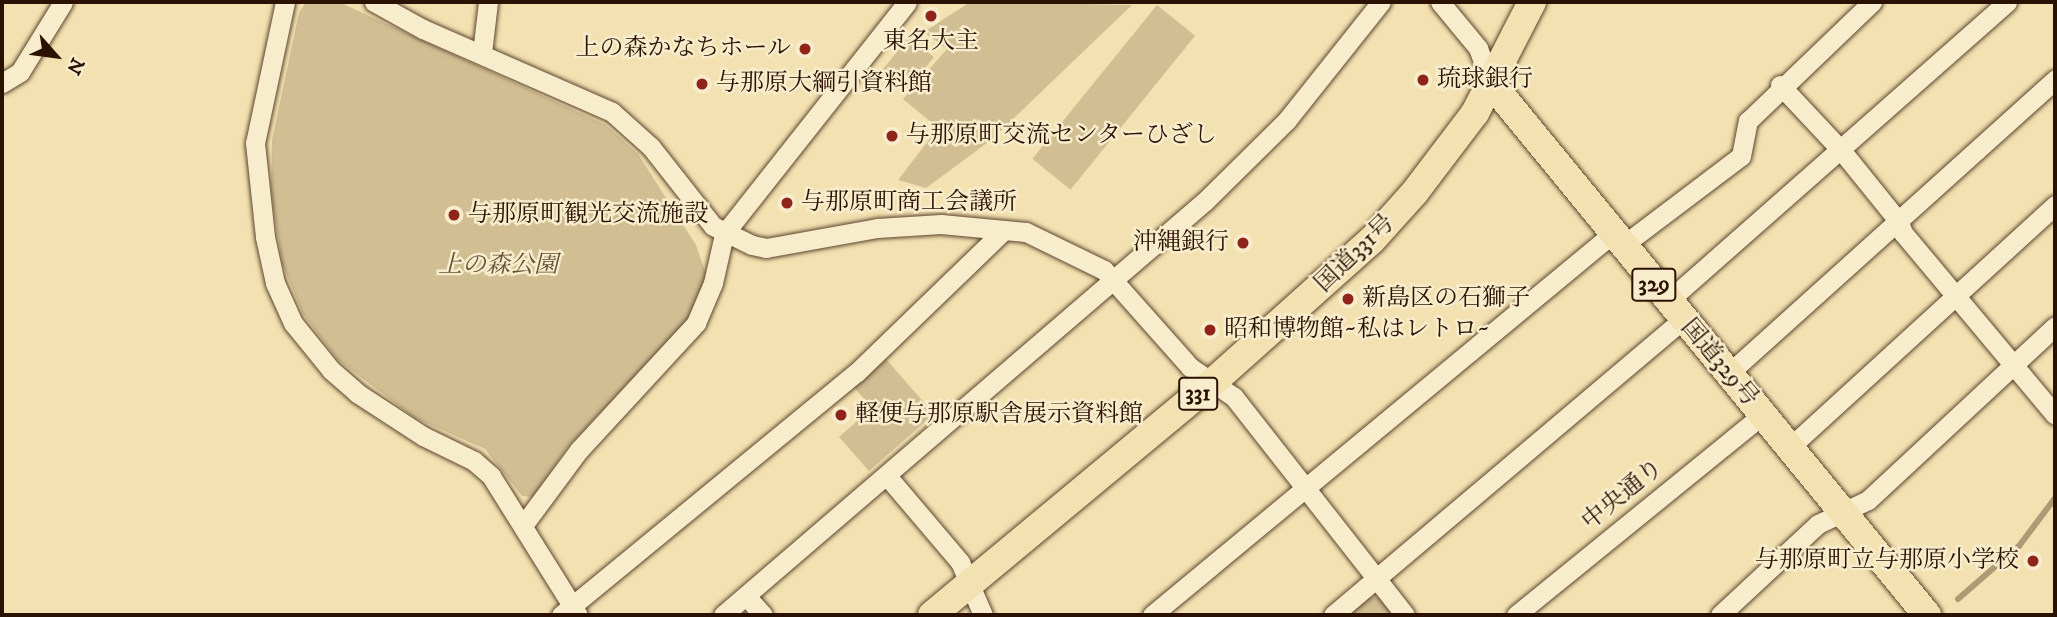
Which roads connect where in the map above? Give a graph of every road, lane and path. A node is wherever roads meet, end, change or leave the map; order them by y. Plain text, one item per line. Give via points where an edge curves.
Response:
1 (63, 2) edge
2 (285, 2) edge
3 (373, 2) edge
4 (488, 2) edge
5 (907, 2) edge
6 (1381, 2) edge
7 (1440, 2) edge
8 (1532, 2) edge
9 (1872, 2) edge
10 (2007, 2) edge
11 (482, 53) junction
12 (2055, 80) edge
13 (2, 83) edge
14 (1491, 83) junction
15 (1780, 85) junction
16 (1841, 150) junction
17 (2055, 205) edge
18 (1899, 222) junction
19 (1004, 230) junction
20 (724, 234) junction
21 (1617, 240) junction
22 (1114, 281) junction
23 (1958, 296) junction
24 (1675, 310) junction
25 (2055, 327) edge
26 (2016, 367) junction
27 (1728, 374) junction
28 (1213, 382) junction
29 (1762, 415) junction
30 (2055, 415) edge
31 (1789, 448) junction
32 (887, 476) junction
33 (1307, 488) junction
34 (1842, 512) junction
35 (524, 524) junction
36 (1377, 580) junction
37 (971, 584) junction
38 (746, 596) junction
39 (570, 613) edge
40 (723, 615) edge
41 (763, 615) edge
42 (932, 615) edge
43 (983, 615) edge
44 (1152, 615) edge
45 (1333, 615) edge
46 (1405, 615) edge
47 (1516, 615) edge
48 (1720, 615) edge
49 (1927, 615) edge

1 - 13 street via 20,72
2 - 35 street via 255,143 265,237 275,283 293,323 331,370 357,393 423,436 474,461 491,476
3 - 11 street
4 - 11 street
5 - 20 street
6 - 22 street via 1265,144
7 - 14 street via 1478,47
8 - 14 highway
9 - 15 street
10 - 16 street
11 - 20 street via 612,111 651,147 699,211
12 - 18 street
14 - 21 highway, 国道329号 / 329
14 - 28 highway, 国道331号 / 331 via 1457,138 1393,217
15 - 16 street
15 - 21 street via 1748,121 1741,156
16 - 18 street
16 - 24 street
17 - 23 street
18 - 23 street via 1903,233
18 - 27 street
19 - 20 street via 942,225 877,228 766,248
19 - 22 street via 1026,232 1052,244 1104,270
19 - 39 street via 856,373
20 - 35 street via 713,283 696,323 579,450
21 - 24 highway, 国道329号 / 329
21 - 33 street
22 - 28 street via 1190,367
22 - 32 street
23 - 26 street
23 - 31 street
24 - 27 highway, 国道329号 / 329
24 - 36 street
25 - 26 street
26 - 30 street
26 - 34 street via 1868,500
27 - 29 highway, 国道329号 / 329
28 - 33 street via 1234,397
28 - 37 highway, 国道331号 / 331
29 - 31 highway, 国道329号 / 329
29 - 47 street, 中央通り
31 - 34 highway, 国道329号 / 329
32 - 37 street via 960,562
32 - 38 street
33 - 36 street
33 - 44 street
34 - 48 street via 1818,524
34 - 49 highway, 国道329号 / 329
35 - 39 street
36 - 45 street
36 - 46 street
37 - 42 highway, 国道331号 / 331
37 - 43 street
38 - 40 street
38 - 41 street

